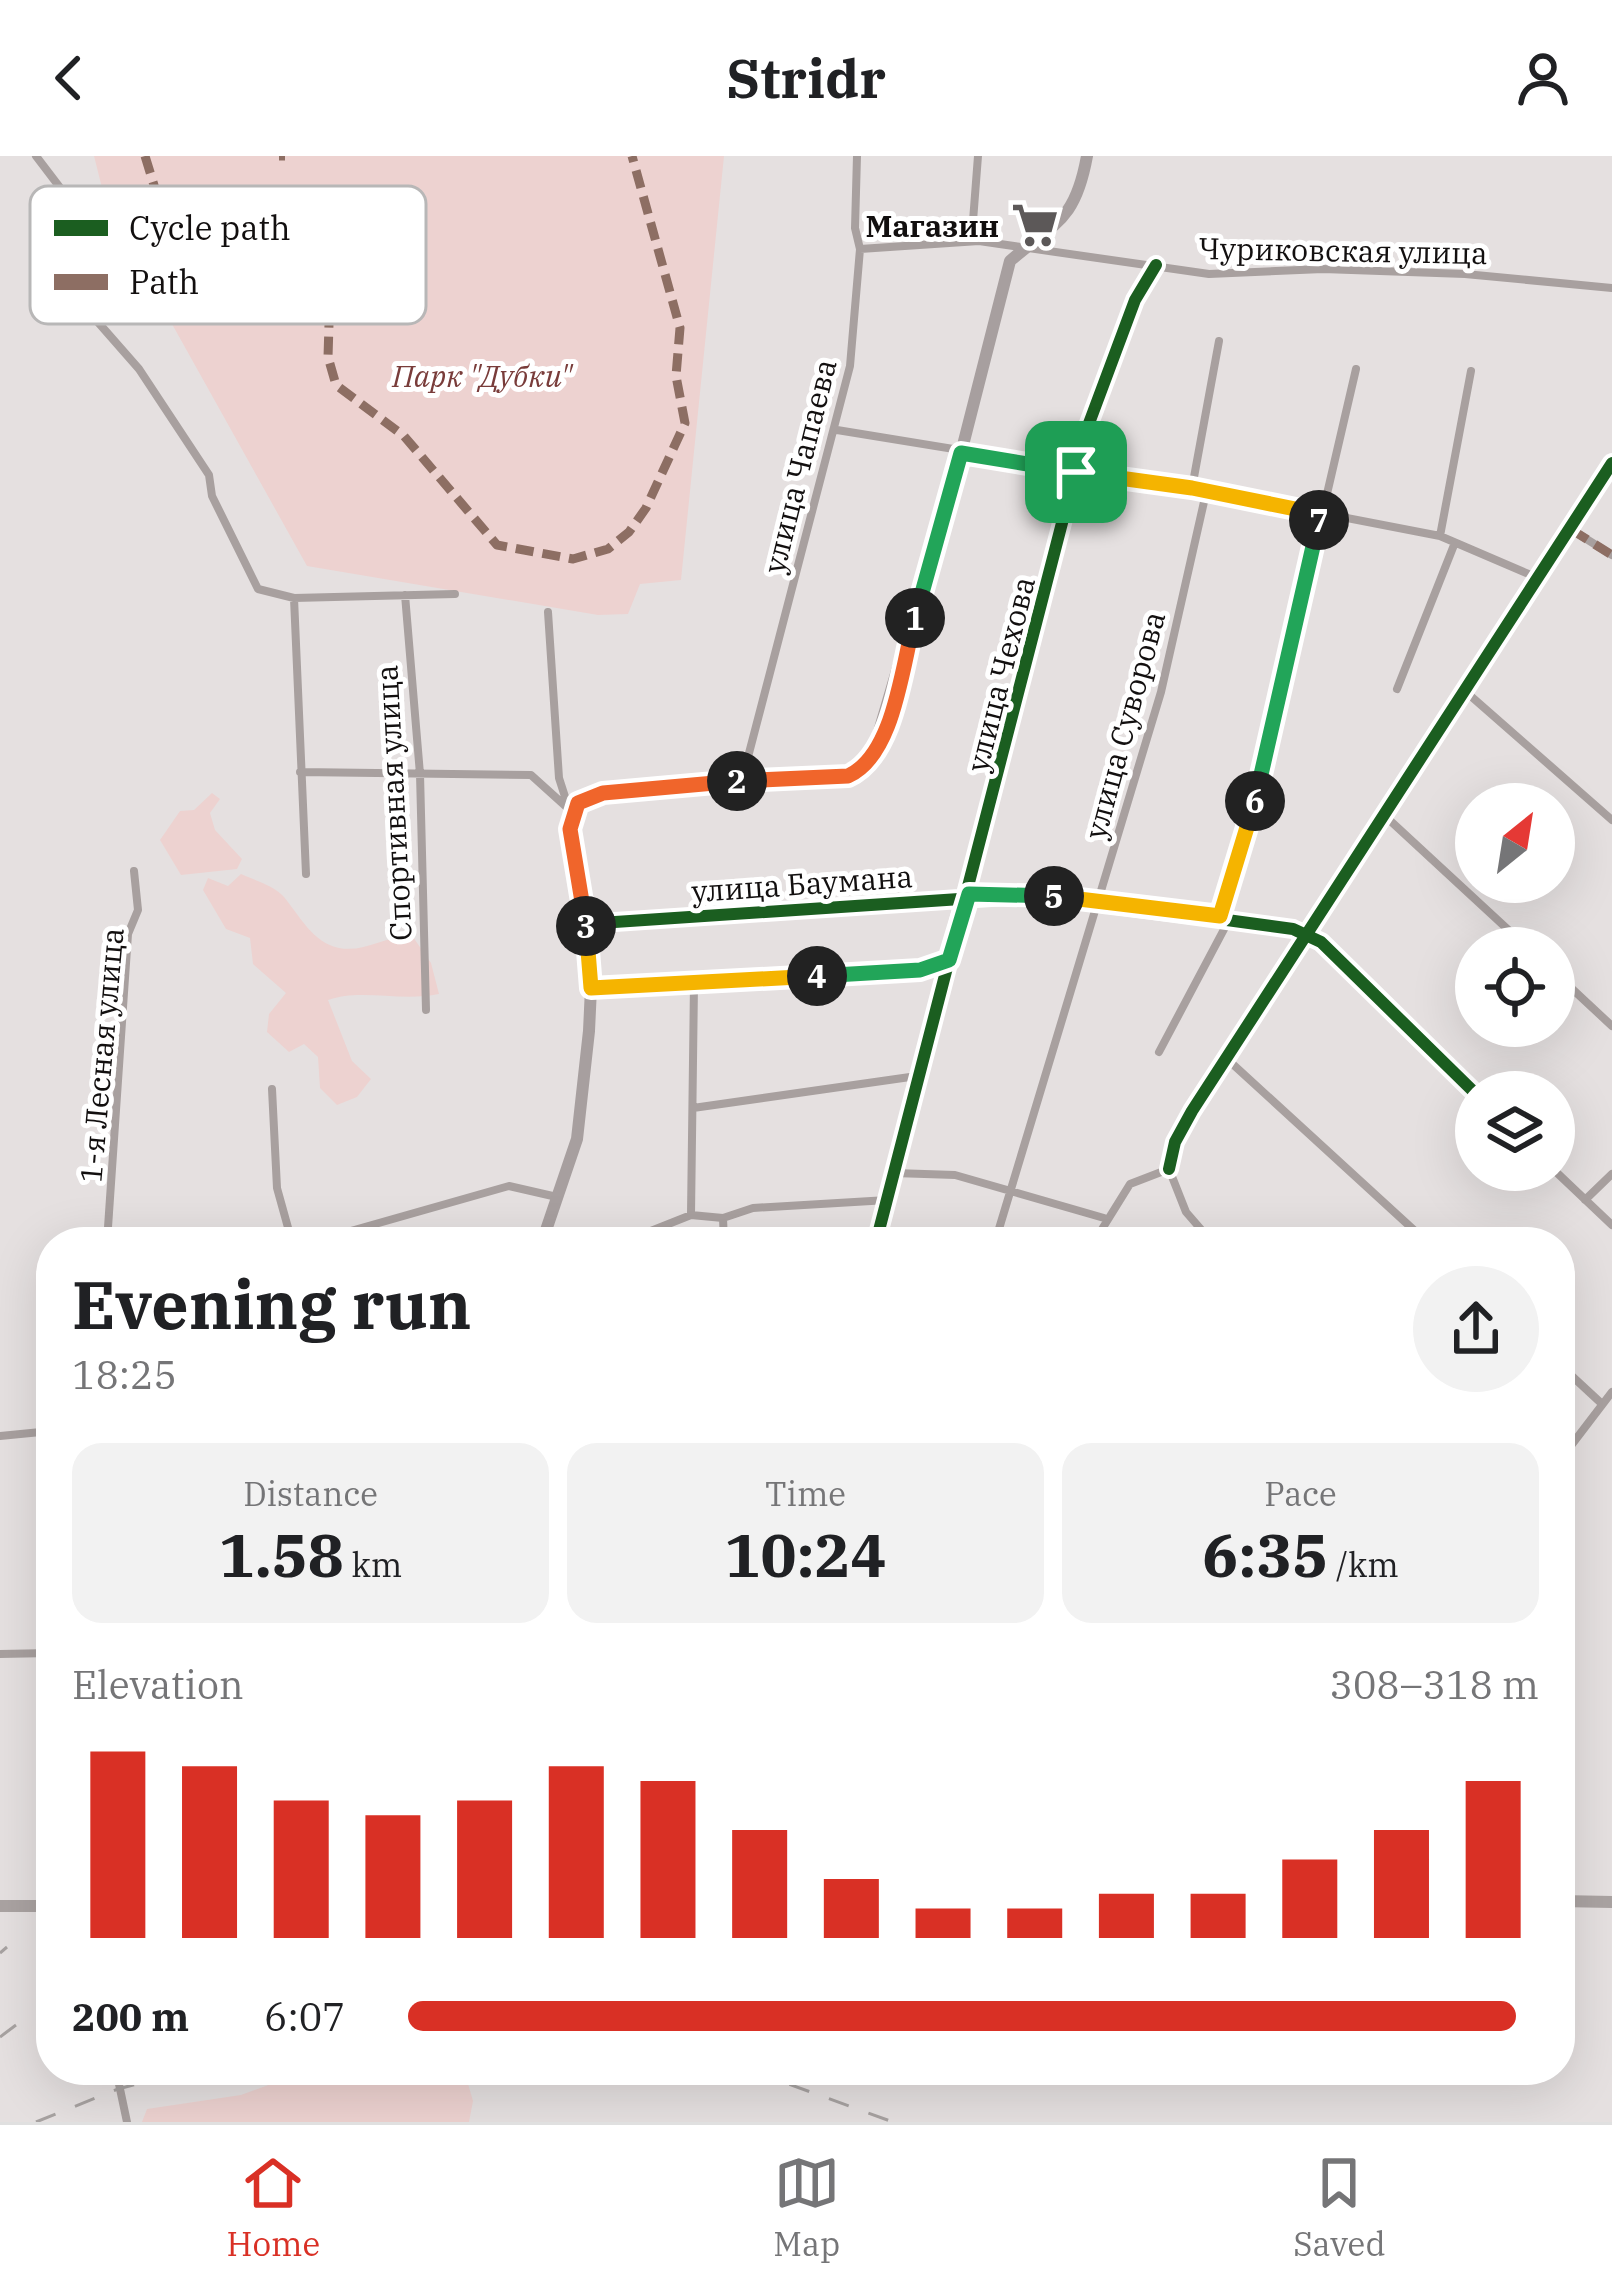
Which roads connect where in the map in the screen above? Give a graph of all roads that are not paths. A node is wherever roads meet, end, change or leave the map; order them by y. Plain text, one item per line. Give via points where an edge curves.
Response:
1 (37, 156) edge
2 (856, 156) edge
3 (978, 156) edge
4 (1087, 156) edge
5 (60, 186) edge
6 (979, 241) junction
7 (1030, 245) junction
8 (860, 249) junction
9 (1156, 265) junction
10 (1612, 288) edge
11 (99, 324) edge
12 (1219, 341) dead end
13 (1356, 369) dead end
14 (1472, 371) dead end
15 (837, 430) junction
16 (961, 453) junction
17 (1612, 463) edge
18 (1076, 472) junction
19 (1192, 488) junction
20 (1206, 493) junction
21 (1320, 514) junction
22 (1572, 530) junction
23 (1440, 536) junction
24 (1454, 544) junction
25 (1612, 555) edge
26 (1538, 578) junction
27 (406, 595) junction
28 (455, 595) dead end
29 (294, 598) junction
30 (548, 612) dead end
31 (1397, 689) dead end
32 (1465, 691) junction
33 (300, 772) junction
34 (420, 774) junction
35 (742, 780) junction
36 (572, 813) junction
37 (1384, 814) junction
38 (1612, 820) edge
39 (134, 872) dead end
40 (306, 874) dead end
41 (969, 894) junction
42 (1101, 901) junction
43 (1225, 917) junction
44 (585, 924) junction
45 (1505, 927) edge
46 (1306, 934) junction
47 (949, 960) junction
48 (694, 984) junction
49 (591, 988) junction
50 (1575, 992) edge
51 (426, 1010) dead end
52 (1612, 1026) edge
53 (1160, 1052) dead end
54 (1226, 1058) junction
55 (1455, 1073) edge
56 (917, 1076) junction
57 (272, 1089) dead end
58 (692, 1108) junction
59 (1169, 1168) junction
60 (894, 1173) junction
61 (1612, 1174) edge
62 (1011, 1188) junction
63 (1575, 1190) edge
64 (557, 1197) junction
65 (888, 1200) junction
66 (1585, 1200) junction
67 (691, 1215) junction
68 (723, 1218) junction
69 (1104, 1219) junction
70 (1612, 1225) edge
71 (108, 1227) edge
72 (288, 1227) edge
73 (365, 1227) edge
74 (547, 1227) edge
75 (660, 1227) edge
76 (723, 1227) edge
77 (880, 1227) edge
78 (999, 1227) edge
79 (1101, 1227) edge
80 (1199, 1227) edge
81 (1411, 1227) edge
82 (1575, 1379) edge
83 (1612, 1392) edge
84 (1601, 1402) junction
85 (36, 1432) edge
86 (0, 1436) edge
87 (1575, 1439) edge
88 (36, 1653) edge
89 (0, 1654) edge
90 (1575, 1901) edge
91 (1612, 1902) edge
92 (0, 1906) edge
93 (36, 1906) edge
94 (119, 2085) edge
95 (128, 2122) edge

1 - 5 street
2 - 8 street, улица Чапаева
3 - 6 street
4 - 7 street via 1072,207
6 - 7 street, Чуриковская улица
6 - 8 street, Чуриковская улица
7 - 9 street, Чуриковская улица
7 - 16 street via 1010,262
8 - 15 street, улица Чапаева
9 - 10 street, Чуриковская улица via 1209,274 1466,274
9 - 18 street, улица Чехова via 1135,300
11 - 29 street via 209,475 258,589
12 - 19 street
13 - 21 street
14 - 23 street
15 - 16 street
15 - 35 street, улица Чапаева
16 - 18 street
16 - 35 street via 871,759 848,776
17 - 22 street
18 - 19 street
18 - 41 street, улица Чехова
19 - 20 street
20 - 21 street
20 - 42 street, улица Суворова via 1161,692
21 - 23 street
21 - 43 street
22 - 25 street
22 - 26 street
23 - 24 street
24 - 26 street
24 - 31 street
26 - 32 street
27 - 28 street
27 - 29 street
27 - 34 street, Спортивная улица
29 - 33 street
30 - 36 street via 560,778
32 - 37 street
32 - 38 street
33 - 34 street
33 - 40 street
34 - 36 street via 531,775
34 - 51 street, Спортивная улица
35 - 36 street via 603,793
36 - 44 street
37 - 45 street
37 - 46 street
39 - 71 street, 1-я Лесная улица via 138,910 128,934
41 - 42 street, улица Баумана
41 - 44 street, улица Баумана
41 - 47 street, улица Чехова
42 - 43 street, улица Баумана
42 - 62 street, улица Суворова
43 - 46 street, улица Баумана
43 - 53 street
44 - 49 street
46 - 54 street
46 - 55 street
47 - 48 street via 920,970
47 - 56 street, улица Чехова
48 - 49 street
48 - 58 street
49 - 64 street via 577,1139
50 - 52 street
54 - 59 street via 1175,1142
54 - 81 street
56 - 58 street
56 - 60 street, улица Чехова
57 - 72 street via 277,1188
58 - 67 street
59 - 69 street via 1130,1184
59 - 80 street
60 - 62 street
60 - 65 street, улица Чехова
61 - 66 street
62 - 69 street
62 - 78 street, улица Суворова
63 - 66 street
64 - 73 street via 509,1186
64 - 74 street
65 - 68 street via 753,1208
65 - 77 street, улица Чехова
66 - 70 street
67 - 68 street
67 - 75 street
68 - 76 street
69 - 79 street
82 - 84 street
83 - 84 street
84 - 87 street
85 - 86 street
88 - 89 street
90 - 91 main road
92 - 93 main road
94 - 95 street

